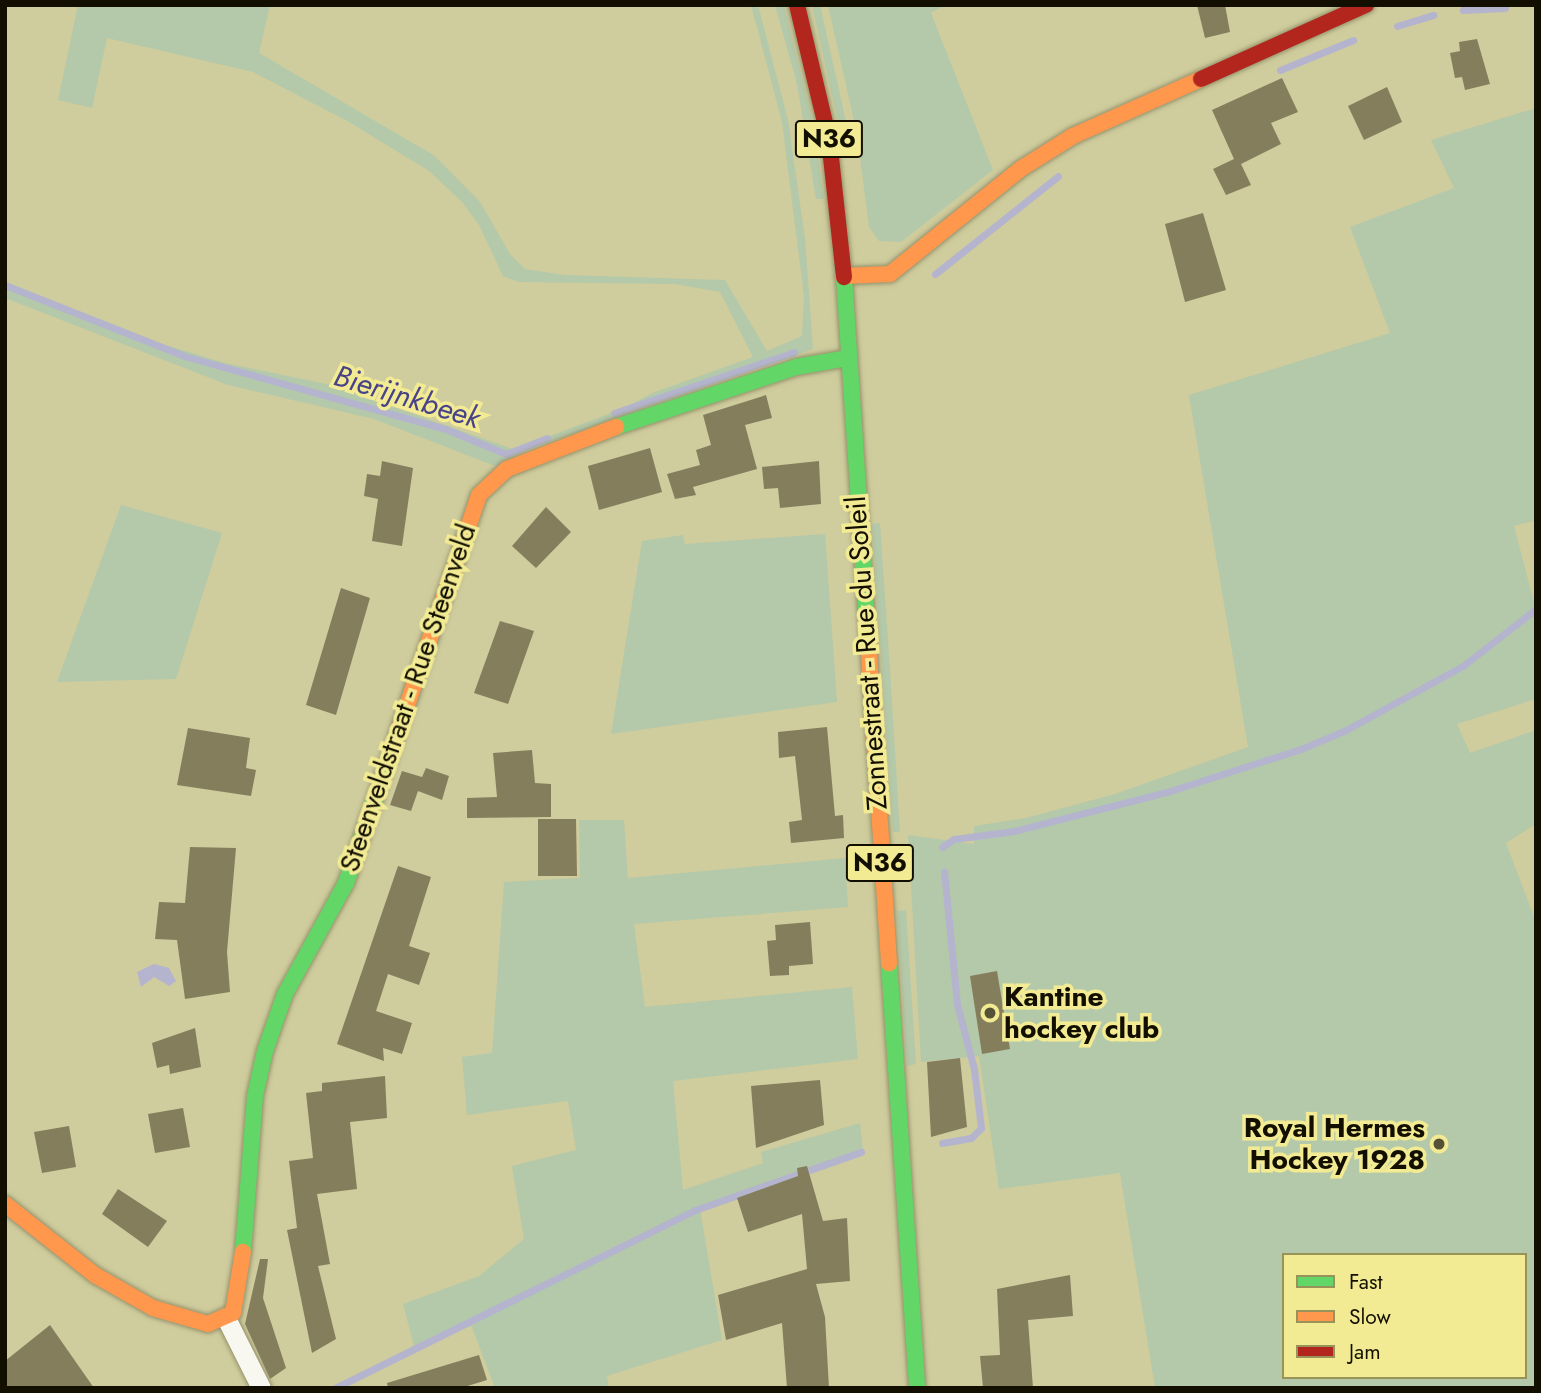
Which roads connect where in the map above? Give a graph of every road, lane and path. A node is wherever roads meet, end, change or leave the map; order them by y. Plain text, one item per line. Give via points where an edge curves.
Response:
1 (797, 5) edge
2 (1366, 5) edge
3 (843, 276) junction
4 (848, 358) junction
5 (5, 1204) edge
6 (226, 1318) junction
7 (261, 1388) edge
8 (918, 1388) edge

1 - 3 street, Zonnestraat - Rue du Soleil / N36 via 834,170
2 - 3 street via 1073,136 1022,168 890,274
3 - 4 street, Zonnestraat - Rue du Soleil / N36
4 - 6 street, Steenveldstraat - Rue Steenveld via 796,367 610,429 507,470 479,495 346,883 285,994 265,1051 255,1096 242,1272 236,1306
4 - 8 street, Zonnestraat - Rue du Soleil / N36
5 - 6 street via 124,1293 195,1323
6 - 7 street

